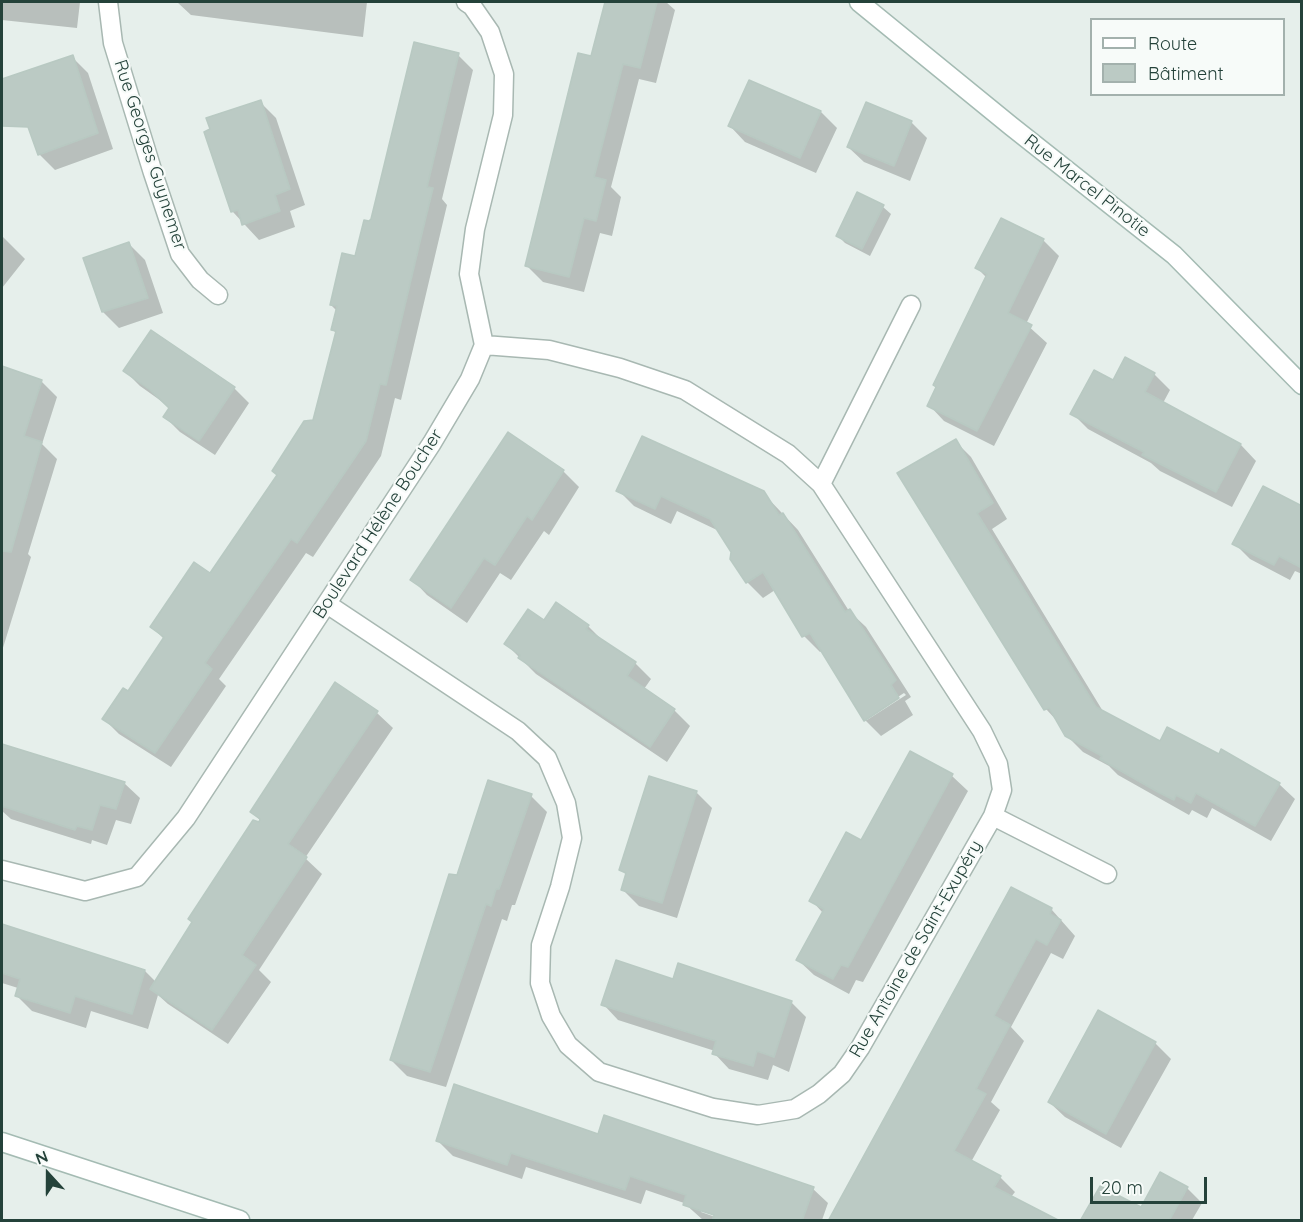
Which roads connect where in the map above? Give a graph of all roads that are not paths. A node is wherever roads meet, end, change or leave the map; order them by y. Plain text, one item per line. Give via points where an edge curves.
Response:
1 (108, 2) edge
2 (466, 2) edge
3 (860, 2) edge
4 (218, 295) dead end
5 (911, 305) dead end
6 (484, 345) junction
7 (1302, 385) edge
8 (821, 484) junction
9 (327, 604) junction
10 (993, 816) junction
11 (2, 870) edge
12 (1107, 874) dead end
13 (2, 1142) edge
14 (240, 1221) edge

1 - 4 street, Rue Georges Guynemer via 113,43 180,254 200,280
2 - 6 street via 490,32 504,74 503,115 475,229 469,273
3 - 7 street, Rue Marcel Pinotie via 1174,255
5 - 8 street
6 - 8 street, Rue Antoine de Saint-Exupéry via 549,350 685,390 788,454
6 - 9 street, Boulevard Hélène Boucher via 454,406
8 - 10 street, Rue Antoine de Saint-Exupéry via 982,731 998,764 1002,790
9 - 10 street, Rue Antoine de Saint-Exupéry via 518,731 547,758 566,803 572,838 541,945 540,983 551,1016 568,1045 599,1072 651,1089 713,1108 758,1115 795,1109 819,1094 842,1074 860,1048
9 - 11 street, Boulevard Hélène Boucher via 186,818 137,877 85,891
10 - 12 street
13 - 14 street

